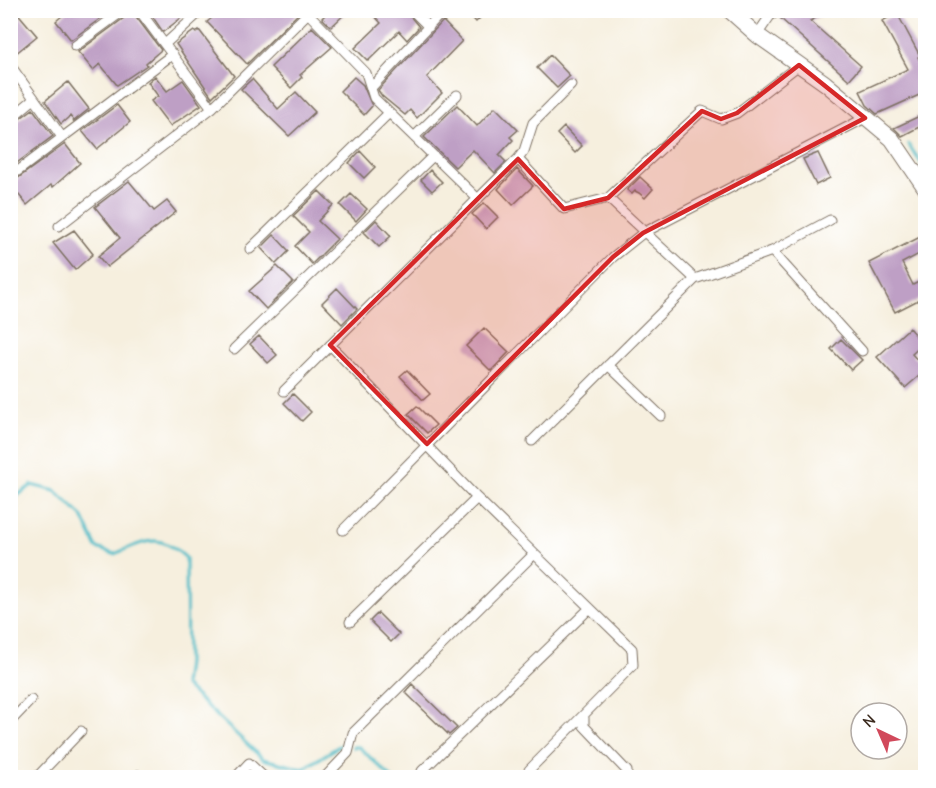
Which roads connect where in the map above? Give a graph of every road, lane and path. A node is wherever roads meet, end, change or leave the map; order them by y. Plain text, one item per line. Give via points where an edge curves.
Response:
1 (124, 10) edge
2 (139, 10) edge
3 (202, 10) edge
4 (412, 10) edge
5 (444, 10) edge
6 (729, 10) edge
7 (780, 10) edge
8 (307, 12) edge
9 (429, 27) junction
10 (757, 35) junction
11 (165, 44) junction
12 (75, 46) dead end
13 (173, 54) junction
14 (10, 65) edge
15 (799, 65) junction
16 (571, 85) dead end
17 (371, 88) junction
18 (457, 95) dead end
19 (34, 99) junction
20 (212, 108) junction
21 (390, 113) junction
22 (866, 118) junction
23 (10, 119) edge
24 (62, 137) junction
25 (414, 137) junction
26 (433, 156) junction
27 (518, 159) junction
28 (10, 177) edge
29 (926, 189) edge
30 (608, 198) junction
31 (478, 199) junction
32 (830, 220) dead end
33 (59, 226) dead end
34 (643, 233) junction
35 (250, 249) dead end
36 (772, 251) junction
37 (695, 279) junction
38 (330, 345) junction
39 (234, 348) dead end
40 (862, 351) dead end
41 (608, 365) junction
42 (284, 391) dead end
43 (661, 416) dead end
44 (532, 441) dead end
45 (427, 444) junction
46 (477, 498) junction
47 (343, 530) dead end
48 (534, 554) junction
49 (590, 608) junction
50 (350, 622) dead end
51 (31, 700) dead end
52 (584, 717) junction
53 (10, 722) edge
54 (81, 731) dead end
55 (530, 770) dead end
56 (422, 771) dead end
57 (627, 774) edge
58 (36, 777) edge
59 (235, 777) edge
60 (265, 777) edge
61 (324, 777) edge

1 - 12 street
2 - 11 street
3 - 11 street
4 - 9 street
5 - 9 street
6 - 10 main road
7 - 10 street via 770,16
8 - 17 street via 366,73
8 - 20 street
9 - 17 street
10 - 15 main road
11 - 13 street
13 - 20 street
13 - 24 street
14 - 19 street
15 - 22 main road
15 - 30 street via 737,113 721,119 702,111
16 - 27 street via 533,123
17 - 21 street via 374,98
18 - 25 street
19 - 23 street
19 - 24 street
20 - 33 street
21 - 25 street
21 - 35 street
22 - 29 main road via 892,140
22 - 34 street
24 - 28 street
25 - 26 street
26 - 31 street
26 - 39 street
27 - 30 street via 564,209
27 - 31 street
30 - 34 street
31 - 38 street
32 - 36 street
34 - 37 street
34 - 45 street via 613,257
36 - 37 street
36 - 40 street
37 - 41 street
38 - 42 street
38 - 45 street
41 - 43 street
41 - 44 street
45 - 46 street
45 - 47 street
46 - 48 street
46 - 50 street
48 - 49 street
48 - 61 street via 353,733 348,753
49 - 52 street via 632,649 633,665
49 - 56 street
51 - 53 street
52 - 55 street
52 - 57 street via 584,726
54 - 58 street
59 - 60 street via 249,763

